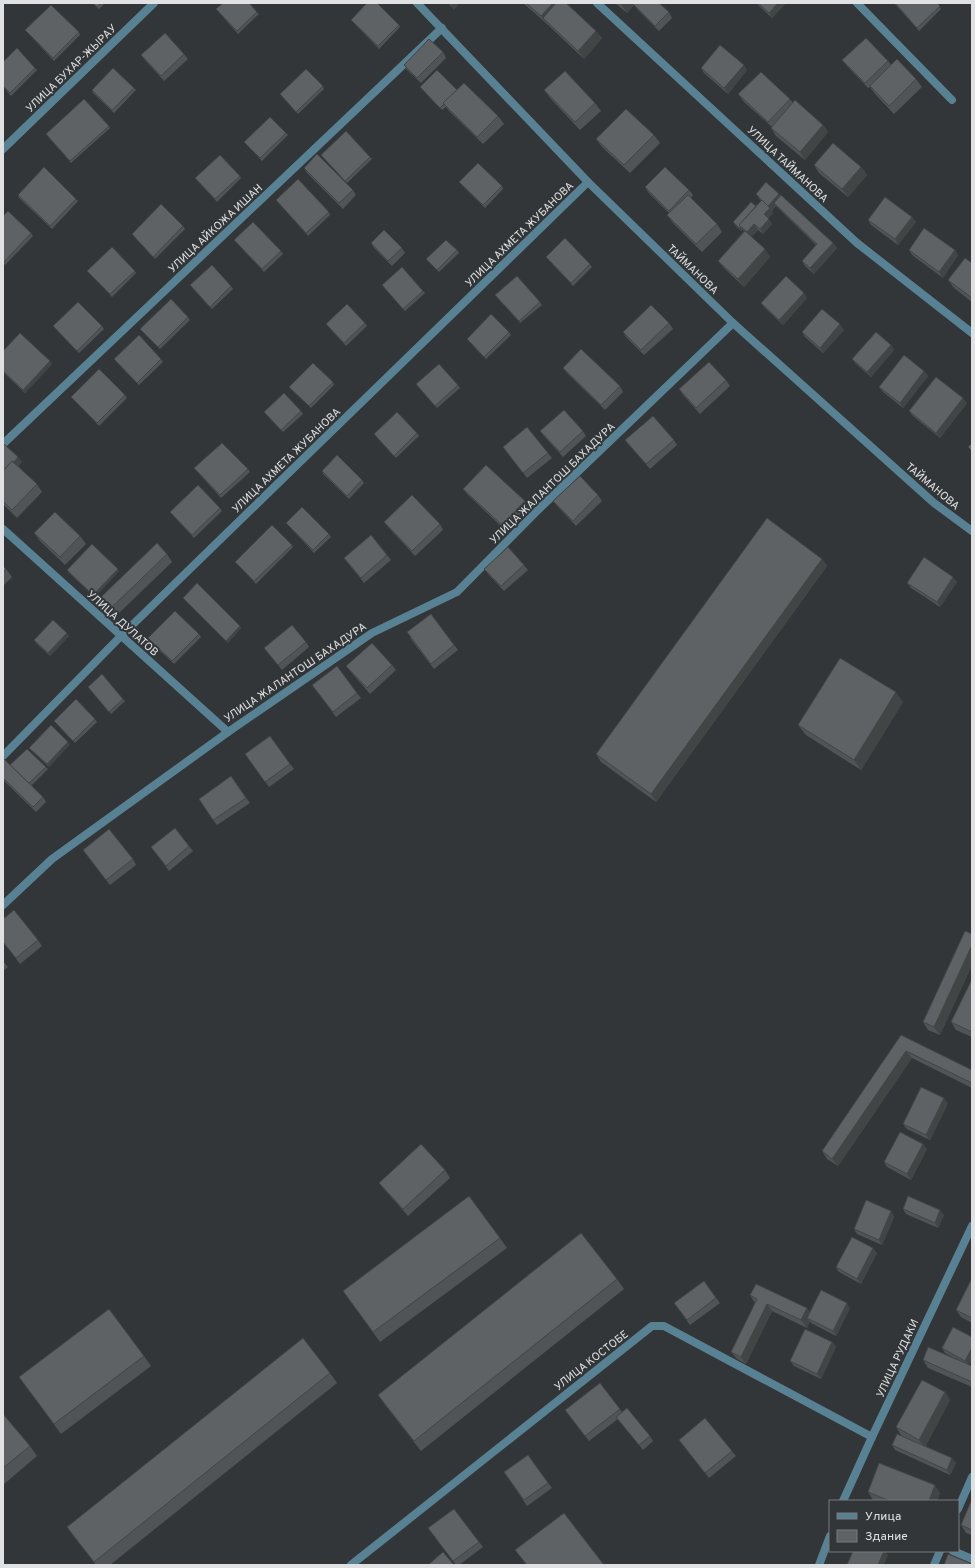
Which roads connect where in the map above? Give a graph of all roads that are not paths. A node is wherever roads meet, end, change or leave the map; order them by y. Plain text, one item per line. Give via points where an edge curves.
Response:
1 (154, 3) edge
2 (417, 3) edge
3 (596, 3) edge
4 (857, 3) edge
5 (442, 28) junction
6 (952, 100) dead end
7 (3, 149) edge
8 (588, 182) junction
9 (733, 323) junction
10 (972, 333) edge
11 (3, 444) edge
12 (3, 529) edge
13 (972, 531) edge
14 (121, 636) junction
15 (228, 732) junction
16 (3, 756) edge
17 (3, 905) edge
18 (972, 1226) edge
19 (872, 1437) junction
20 (972, 1477) edge
21 (843, 1500) edge
22 (959, 1507) edge
23 (829, 1539) edge
24 (940, 1552) edge
25 (955, 1552) edge
26 (972, 1559) edge
27 (351, 1565) edge
28 (819, 1565) edge
29 (934, 1565) edge

1 - 7 street, УЛИЦА БУХАР-ЖЫРАУ
2 - 5 street, ТАЙМАНОВА
3 - 10 street, УЛИЦА ТАЙМАНОВА via 857,243
4 - 6 street
5 - 8 street, ТАЙМАНОВА
5 - 11 street, УЛИЦА АЙКОЖА ИШАН
8 - 9 street, ТАЙМАНОВА
8 - 14 street, УЛИЦА АХМЕТА ЖУБАНОВА
9 - 13 street, ТАЙМАНОВА via 934,503
9 - 15 street, УЛИЦА ЖАЛАНТОШ БАХАДУРА via 539,509 457,592 372,632
12 - 14 street, УЛИЦА ДУЛАТОВ
14 - 15 street, УЛИЦА ДУЛАТОВ
14 - 16 street, УЛИЦА АХМЕТА ЖУБАНОВА
15 - 17 street, УЛИЦА ЖАЛАНТОШ БАХАДУРА via 52,859
18 - 19 street, УЛИЦА РУДАКИ
19 - 21 street, УЛИЦА РУДАКИ
19 - 27 street, УЛИЦА КОСТОБЕ via 664,1326 652,1326
20 - 22 street
23 - 28 street
24 - 29 street
25 - 26 street

